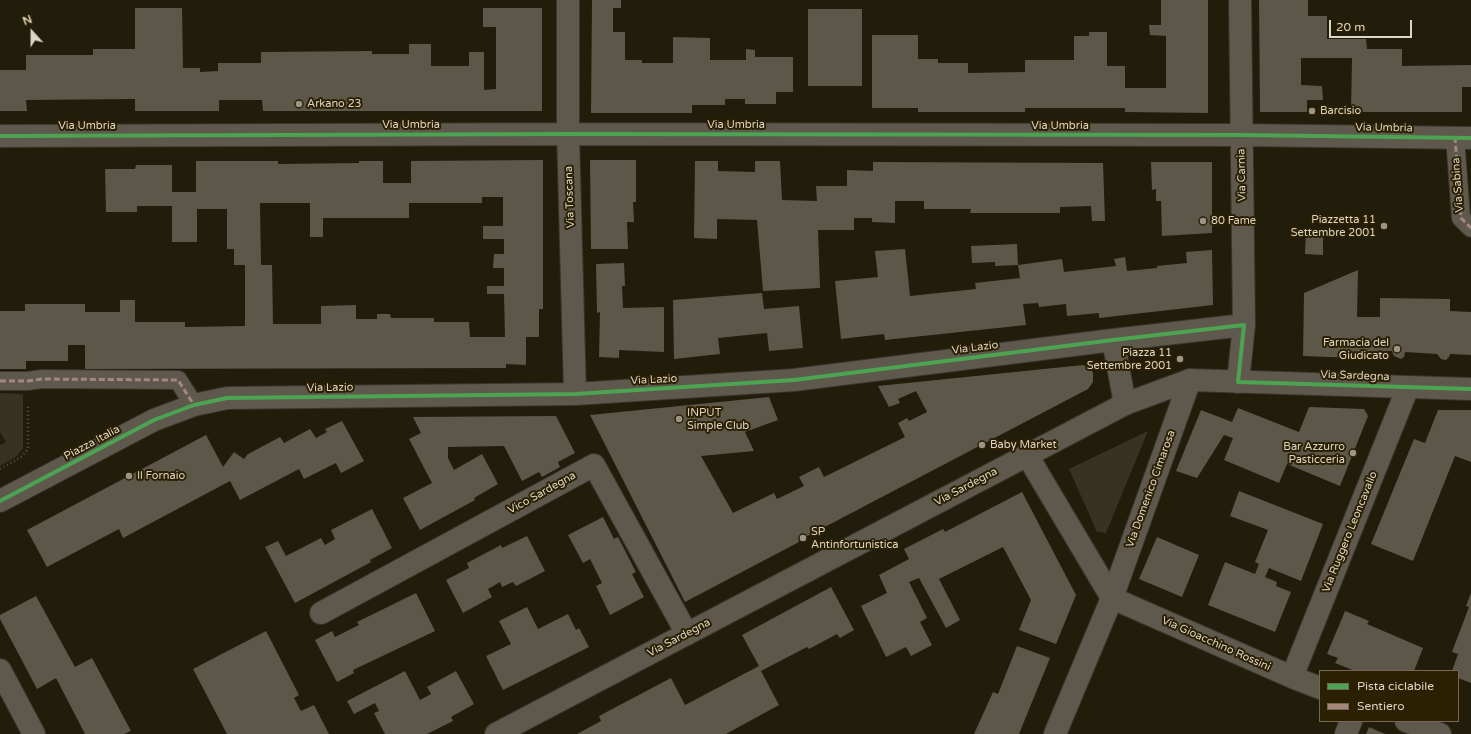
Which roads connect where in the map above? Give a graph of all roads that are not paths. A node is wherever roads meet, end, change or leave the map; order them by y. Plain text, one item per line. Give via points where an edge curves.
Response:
1 (568, 0) edge
2 (1240, 0) edge
3 (568, 134) junction
4 (1241, 135) junction
5 (0, 136) edge
6 (1463, 138) edge
7 (1471, 228) edge
8 (1244, 325) junction
9 (1113, 340) junction
10 (1190, 380) junction
11 (0, 381) edge
12 (1238, 382) junction
13 (1408, 387) junction
14 (1471, 389) edge
15 (575, 394) junction
16 (1125, 404) junction
17 (194, 405) junction
18 (1027, 455) junction
19 (0, 501) edge
20 (1112, 598) junction
21 (321, 613) dead end
22 (687, 634) junction
23 (0, 670) edge
24 (1292, 677) junction
25 (1319, 688) edge
26 (1351, 722) edge
27 (1409, 722) edge
28 (34, 734) edge
29 (496, 734) edge
30 (1055, 734) edge
31 (1346, 734) edge
32 (1440, 734) edge

1 - 3 street, Via Toscana
2 - 4 street, Via Carnia
3 - 4 street, Via Umbria
3 - 5 street, Via Umbria
3 - 15 street, Via Toscana
4 - 6 street, Via Umbria
4 - 8 street, Via Carnia
6 - 7 street, Via Sabina via 1461,218
8 - 9 street
8 - 12 street
9 - 15 street, Via Lazio via 794,380
9 - 16 street
10 - 12 street, Via Sardegna
10 - 16 street, Via Sardegna
10 - 20 street, Via Domenico Cimarosa
11 - 17 street via 28,382 42,378 178,380
12 - 13 street, Via Sardegna
13 - 14 street, Via Sardegna
13 - 24 street, Via Ruggero Leoncavallo
15 - 17 street, Via Lazio via 227,398
16 - 18 street, Via Sardegna
17 - 19 street, Piazza Italia via 154,420
18 - 20 street
18 - 22 street, Via Sardegna
20 - 24 street, Via Gioacchino Rossini
20 - 30 street, Via Domenico Cimarosa
21 - 22 street, Vico Sardegna via 594,465
22 - 29 street, Via Sardegna
23 - 28 street
24 - 25 street, Via Gioacchino Rossini
26 - 31 street
27 - 32 street

